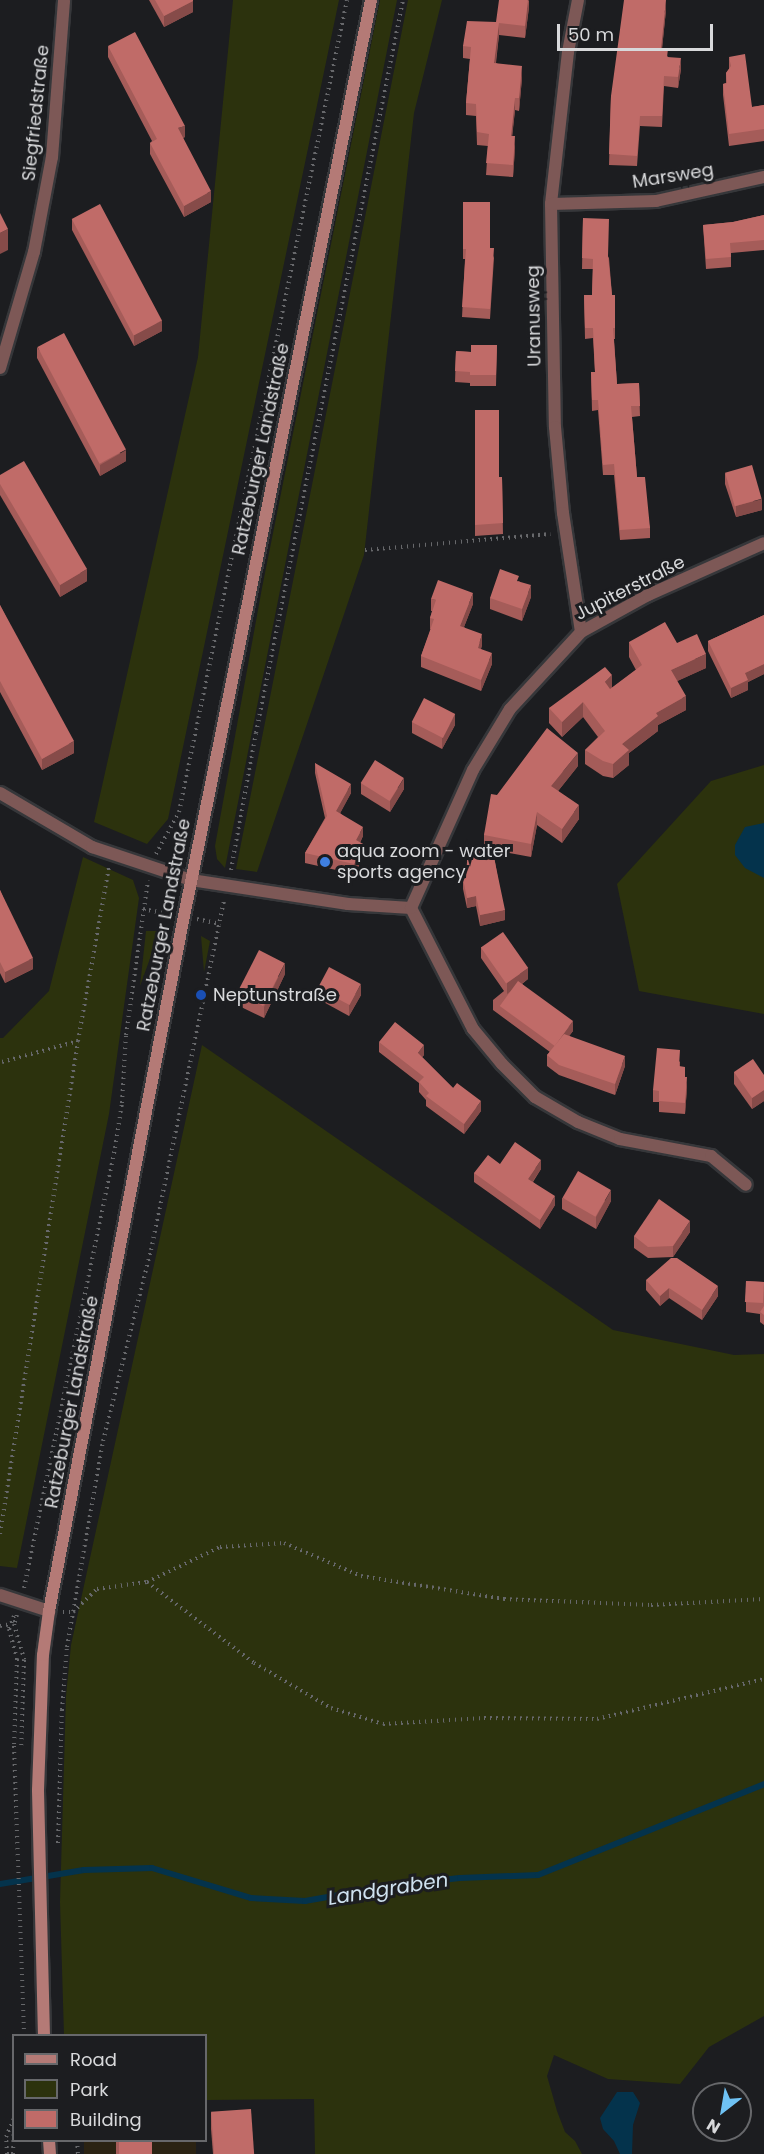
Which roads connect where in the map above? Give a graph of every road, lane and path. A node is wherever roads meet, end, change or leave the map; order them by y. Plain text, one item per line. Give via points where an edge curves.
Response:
1 (64, 0) edge
2 (347, 0) edge
3 (370, 0) edge
4 (403, 0) edge
5 (578, 0) edge
6 (764, 177) edge
7 (550, 204) junction
8 (0, 368) edge
9 (566, 532) junction
10 (764, 543) edge
11 (365, 550) dead end
12 (580, 632) junction
13 (0, 793) edge
14 (111, 855) junction
15 (152, 869) junction
16 (191, 880) junction
17 (228, 886) junction
18 (411, 908) junction
19 (78, 1041) junction
20 (2, 1062) dead end
21 (746, 1185) dead end
22 (0, 1534) edge
23 (147, 1582) junction
24 (0, 1595) edge
25 (764, 1599) edge
26 (21, 1602) junction
27 (49, 1611) junction
28 (74, 1612) junction
29 (12, 1624) junction
30 (0, 1626) edge
31 (764, 1679) edge
32 (57, 1850) dead end
33 (24, 2034) edge
34 (44, 2034) edge
35 (12, 2123) edge
36 (7, 2154) edge

1 - 8 street, Siegfriedstraße via 52,157 34,252
2 - 15 path via 179,812 156,853
3 - 16 main road, Ratzeburger Landstraße
4 - 17 path
5 - 7 street, Uranusweg
6 - 7 street, Marsweg via 656,201
7 - 9 street, Uranusweg via 555,427
9 - 11 path
9 - 12 street, Uranusweg
10 - 12 street, Jupiterstraße via 648,595
12 - 18 street, Jupiterstraße via 510,709 473,770
13 - 14 street
14 - 15 street
14 - 19 path
15 - 16 street
15 - 26 path via 126,1035 115,1148
16 - 17 street
16 - 27 main road, Ratzeburger Landstraße
17 - 18 street via 348,904
17 - 28 path via 149,1261 103,1441
18 - 21 street via 473,1029 535,1097 578,1122 620,1139 711,1156
19 - 20 path
19 - 22 path
23 - 25 path via 219,1547 284,1543 361,1576 504,1599 651,1605
23 - 28 path via 97,1589
23 - 31 path via 254,1663 331,1708 383,1724 484,1718 597,1719
24 - 26 street
26 - 27 street
26 - 29 path
27 - 28 path
27 - 34 main road, Ratzeburger Landstraße via 43,1655 39,1863
28 - 32 path via 62,1710
29 - 30 path
29 - 33 path via 9,1629 17,1659 16,1867
35 - 36 path via 6,2137

